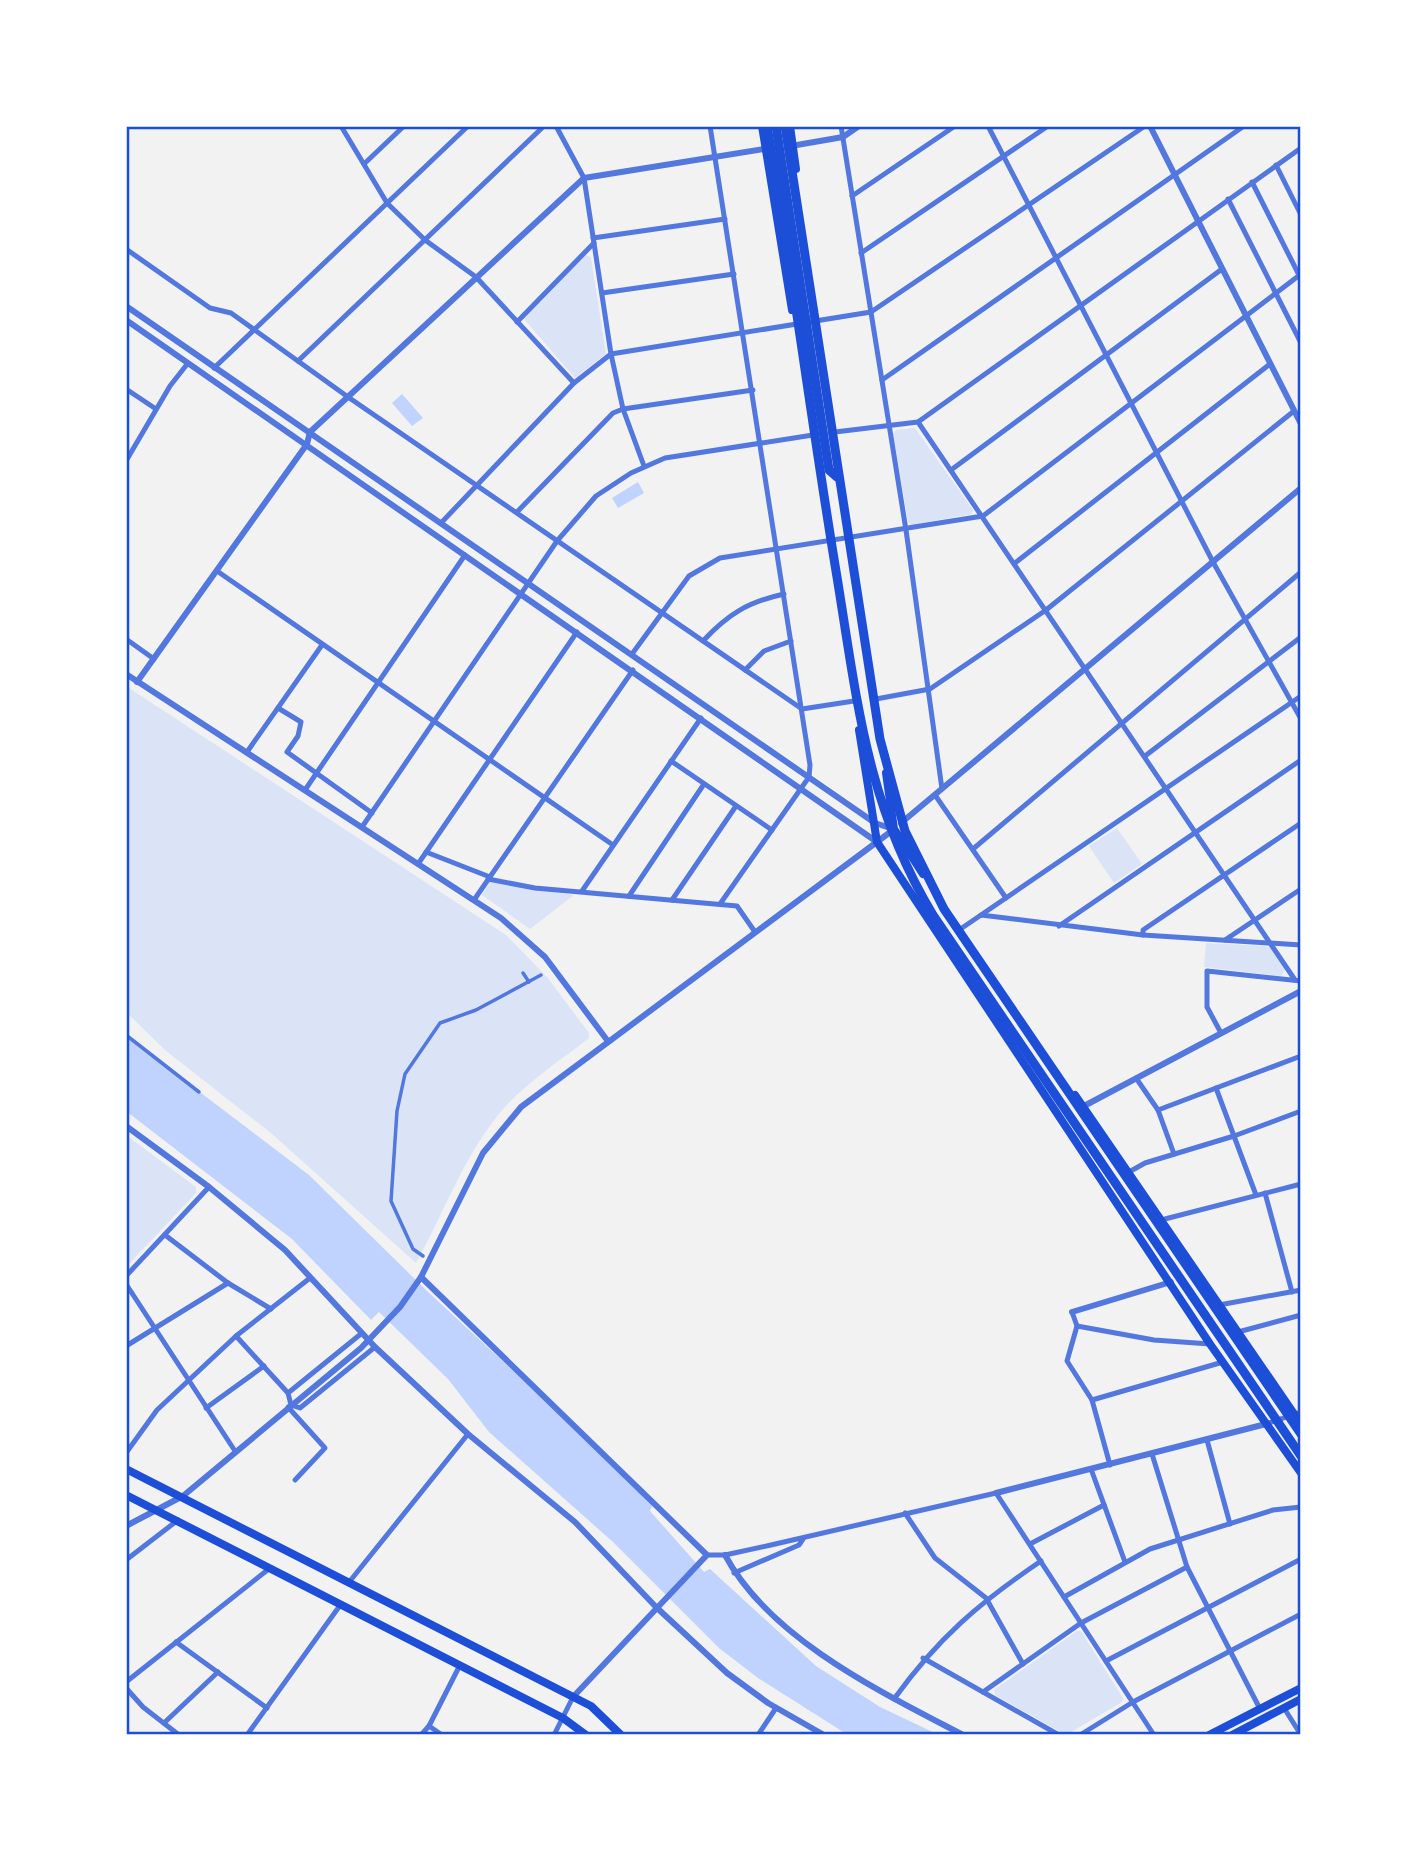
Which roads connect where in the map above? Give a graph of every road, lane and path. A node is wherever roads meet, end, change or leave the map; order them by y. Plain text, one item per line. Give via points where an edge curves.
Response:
1 (341, 126) edge
2 (404, 126) edge
3 (468, 126) edge
4 (544, 126) edge
5 (556, 126) edge
6 (710, 126) edge
7 (761, 126) edge
8 (767, 126) edge
9 (776, 126) edge
10 (787, 126) edge
11 (841, 126) edge
12 (859, 126) edge
13 (955, 126) edge
14 (988, 126) edge
15 (1048, 126) edge
16 (1147, 126) edge
17 (1244, 126) edge
18 (842, 137) junction
19 (793, 146) junction
20 (1301, 148) edge
21 (765, 149) junction
22 (1003, 157) junction
23 (715, 158) junction
24 (364, 164) junction
25 (1276, 165) junction
26 (1174, 174) junction
27 (584, 178) junction
28 (1252, 182) junction
29 (852, 196) junction
30 (1227, 199) junction
31 (387, 203) junction
32 (1027, 206) junction
33 (1301, 215) edge
34 (725, 219) junction
35 (1197, 220) junction
36 (425, 240) junction
37 (594, 241) junction
38 (126, 249) edge
39 (861, 253) junction
40 (1055, 258) junction
41 (1222, 269) junction
42 (734, 274) junction
43 (1300, 276) edge
44 (476, 277) junction
45 (601, 293) junction
46 (1276, 293) junction
47 (126, 306) edge
48 (1078, 306) junction
49 (871, 312) junction
50 (1246, 316) junction
51 (126, 320) edge
52 (517, 322) junction
53 (818, 322) junction
54 (794, 324) junction
55 (253, 330) junction
56 (744, 333) junction
57 (1301, 343) edge
58 (611, 354) junction
59 (1105, 356) junction
60 (298, 361) junction
61 (188, 363) junction
62 (1270, 364) junction
63 (214, 368) junction
64 (882, 380) junction
65 (574, 383) junction
66 (126, 388) edge
67 (752, 390) junction
68 (348, 397) junction
69 (1130, 405) junction
70 (623, 408) junction
71 (156, 410) junction
72 (1294, 411) junction
73 (918, 422) junction
74 (1301, 424) edge
75 (889, 427) junction
76 (310, 432) junction
77 (835, 432) junction
78 (813, 435) junction
79 (761, 443) junction
80 (307, 444) junction
81 (1156, 454) junction
82 (126, 461) edge
83 (644, 466) junction
84 (951, 470) junction
85 (837, 478) junction
86 (477, 486) junction
87 (1301, 488) edge
88 (1181, 503) junction
89 (517, 512) junction
90 (983, 516) junction
91 (441, 523) junction
92 (906, 530) junction
93 (850, 537) junction
94 (557, 541) junction
95 (829, 541) junction
96 (777, 547) junction
97 (465, 555) junction
98 (1213, 562) junction
99 (1014, 563) junction
100 (217, 571) junction
101 (1301, 572) edge
102 (527, 583) junction
103 (522, 593) junction
104 (784, 594) junction
105 (1046, 610) junction
106 (661, 613) junction
107 (1244, 620) junction
108 (577, 632) junction
109 (1301, 637) edge
110 (126, 639) edge
111 (703, 641) junction
112 (792, 641) junction
113 (322, 645) junction
114 (632, 654) junction
115 (154, 659) junction
116 (1268, 662) junction
117 (633, 670) junction
118 (745, 670) junction
119 (1087, 670) junction
120 (126, 674) edge
121 (137, 682) junction
122 (378, 683) junction
123 (930, 689) junction
124 (1301, 696) edge
125 (876, 699) junction
126 (854, 701) junction
127 (1291, 703) junction
128 (278, 708) junction
129 (802, 709) junction
130 (701, 718) junction
131 (1301, 719) edge
132 (434, 722) junction
133 (1122, 723) junction
134 (247, 752) junction
135 (1145, 756) junction
136 (489, 760) junction
137 (1301, 760) edge
138 (671, 761) junction
139 (317, 773) junction
140 (809, 777) junction
141 (704, 784) junction
142 (802, 788) junction
143 (1166, 788) junction
144 (942, 789) junction
145 (305, 790) junction
146 (935, 795) junction
147 (544, 799) junction
148 (736, 806) junction
149 (372, 813) junction
150 (875, 823) junction
151 (1301, 823) edge
152 (362, 827) junction
153 (894, 829) junction
154 (772, 830) junction
155 (1196, 832) junction
156 (877, 842) junction
157 (613, 845) junction
158 (973, 849) junction
159 (426, 852) junction
160 (418, 864) junction
161 (1225, 875) junction
162 (489, 878) junction
163 (1301, 889) edge
164 (582, 891) junction
165 (629, 896) junction
166 (1006, 898) junction
167 (474, 900) junction
168 (672, 900) junction
169 (720, 904) junction
170 (981, 915) junction
171 (1256, 920) junction
172 (1059, 926) junction
173 (959, 930) junction
174 (755, 932) junction
175 (1143, 935) junction
176 (1223, 941) junction
177 (1271, 943) junction
178 (1301, 945) edge
179 (523, 973) dead end
180 (541, 975) dead end
181 (1298, 980) edge
182 (529, 982) junction
183 (1301, 990) edge
184 (126, 1032) edge
185 (1221, 1033) junction
186 (607, 1040) junction
187 (1301, 1056) edge
188 (1136, 1078) junction
189 (1216, 1088) junction
190 (199, 1092) dead end
191 (1084, 1106) junction
192 (1158, 1110) junction
193 (1301, 1111) edge
194 (126, 1125) edge
195 (1234, 1136) junction
196 (1174, 1154) junction
197 (1129, 1172) junction
198 (1301, 1184) edge
199 (209, 1187) junction
200 (1265, 1193) junction
201 (1256, 1195) junction
202 (1161, 1220) junction
203 (165, 1235) junction
204 (423, 1256) dead end
205 (126, 1276) edge
206 (310, 1278) junction
207 (420, 1278) junction
208 (1171, 1282) junction
209 (228, 1283) junction
210 (126, 1284) edge
211 (1301, 1290) edge
212 (1292, 1292) junction
213 (1219, 1305) junction
214 (271, 1309) junction
215 (1072, 1312) joint
216 (1301, 1314) edge
217 (1077, 1326) junction
218 (155, 1328) junction
219 (1238, 1332) junction
220 (362, 1333) junction
221 (236, 1336) junction
222 (1210, 1344) junction
223 (126, 1346) edge
224 (375, 1347) junction
225 (1223, 1362) junction
226 (264, 1366) junction
227 (189, 1380) junction
228 (288, 1393) junction
229 (1092, 1400) junction
230 (289, 1406) junction
231 (206, 1408) junction
232 (1297, 1413) edge
233 (1266, 1424) junction
234 (1301, 1424) edge
235 (468, 1434) junction
236 (1301, 1434) edge
237 (1207, 1440) junction
238 (234, 1451) junction
239 (126, 1453) edge
240 (1152, 1454) junction
241 (1301, 1456) edge
242 (1110, 1465) junction
243 (126, 1469) edge
244 (1091, 1469) junction
245 (1301, 1473) edge
246 (295, 1480) dead end
247 (996, 1493) junction
248 (126, 1495) edge
249 (183, 1496) junction
250 (1104, 1505) junction
251 (1301, 1507) edge
252 (156, 1509) junction
253 (905, 1513) junction
254 (178, 1520) junction
255 (1230, 1524) junction
256 (126, 1526) edge
257 (804, 1538) junction
258 (1181, 1540) junction
259 (1030, 1544) junction
260 (725, 1555) junction
261 (706, 1556) junction
262 (1301, 1559) edge
263 (126, 1560) edge
264 (1041, 1561) junction
265 (1125, 1562) junction
266 (1187, 1567) junction
267 (270, 1568) junction
268 (734, 1573) junction
269 (351, 1581) junction
270 (1064, 1597) junction
271 (986, 1598) junction
272 (341, 1604) junction
273 (659, 1605) junction
274 (1208, 1607) junction
275 (1301, 1614) edge
276 (1081, 1623) junction
277 (176, 1642) junction
278 (1231, 1651) junction
279 (923, 1658) junction
280 (1106, 1661) junction
281 (1023, 1664) junction
282 (460, 1665) junction
283 (218, 1672) junction
284 (126, 1682) edge
285 (126, 1688) edge
286 (1301, 1688) edge
287 (983, 1692) junction
288 (573, 1697) junction
289 (894, 1699) junction
290 (1301, 1699) edge
291 (1133, 1702) junction
292 (267, 1708) junction
293 (776, 1708) junction
294 (1284, 1708) junction
295 (1260, 1709) junction
296 (562, 1718) junction
297 (1265, 1718) junction
298 (163, 1723) junction
299 (429, 1726) junction
300 (179, 1735) edge
301 (247, 1735) edge
302 (421, 1735) edge
303 (442, 1735) edge
304 (554, 1735) edge
305 (586, 1735) edge
306 (621, 1735) edge
307 (758, 1735) edge
308 (824, 1735) edge
309 (963, 1735) edge
310 (1059, 1735) edge
311 (1080, 1735) edge
312 (1154, 1735) edge
313 (1209, 1735) edge
314 (1232, 1735) edge
315 (1301, 1735) edge

1 - 24 street
2 - 24 street
3 - 31 street
4 - 36 street
5 - 27 street
6 - 23 street
7 - 21 main road
8 - 241 highway via 856,692 876,790 892,837 933,915
9 - 85 highway via 829,470
10 - 19 main road
10 - 85 highway
11 - 18 street
12 - 18 street
13 - 29 street
14 - 22 street
15 - 22 street
16 - 26 street
16 - 32 street
17 - 26 street
18 - 19 street
18 - 29 street
19 - 21 street
19 - 53 main road
20 - 25 street
21 - 23 street
21 - 54 main road
22 - 32 street
22 - 39 street
23 - 27 street
23 - 34 street
24 - 31 street
25 - 28 street
25 - 33 street
26 - 35 street
26 - 40 street
27 - 37 street
27 - 44 street
28 - 30 street
28 - 43 street
29 - 39 street
30 - 35 street
30 - 46 street
31 - 36 street
31 - 55 street
32 - 40 street
32 - 49 street
34 - 37 street
34 - 42 street
35 - 41 street
35 - 48 street
36 - 44 street
36 - 60 street
37 - 45 street
37 - 52 street
38 - 55 street via 211,308 228,312
39 - 49 street
40 - 48 street
40 - 64 street
41 - 50 street
41 - 59 street
42 - 45 street
42 - 56 street
43 - 46 street
44 - 52 street
44 - 68 street
45 - 58 street
46 - 50 street
46 - 57 street
47 - 63 street
48 - 59 street
48 - 73 street
49 - 53 street
49 - 64 street
50 - 62 street
50 - 69 street
51 - 61 street
52 - 65 street
53 - 54 street
53 - 77 main road
54 - 56 street
54 - 78 main road
55 - 60 street
55 - 63 street
56 - 58 street
56 - 67 street
58 - 65 street
58 - 70 street
59 - 69 street
59 - 84 street
60 - 68 street
61 - 71 street
61 - 80 street
62 - 72 street
62 - 81 street
63 - 76 street
64 - 75 street
65 - 86 street
66 - 71 street
67 - 70 street
67 - 79 street
68 - 76 street
68 - 86 street
69 - 81 street
69 - 90 street
70 - 83 street
70 - 89 street via 606,418
71 - 82 street
72 - 74 street
72 - 88 street
73 - 75 street
73 - 84 street
75 - 77 street
75 - 92 street
76 - 80 street
76 - 91 street
77 - 93 main road
78 - 79 street
78 - 95 main road
79 - 83 street via 684,454
79 - 96 street
80 - 97 street
80 - 100 street
81 - 88 street
81 - 99 street
83 - 94 street via 596,495
84 - 90 street
85 - 236 highway via 881,748 915,857 951,920
86 - 89 street
86 - 91 street
87 - 98 street
88 - 98 street
88 - 105 street
89 - 94 street
90 - 92 street
90 - 99 street
91 - 102 street
92 - 93 street
92 - 123 street
93 - 95 street
93 - 125 main road
94 - 102 street
94 - 106 street
95 - 96 street
95 - 126 main road
96 - 104 street
96 - 106 street via 702,566
97 - 103 street
97 - 122 street
98 - 107 street
98 - 119 street
99 - 105 street
100 - 113 street
100 - 115 street
101 - 107 street
102 - 103 street
102 - 114 street
103 - 108 street
103 - 132 street
104 - 111 street via 737,608
104 - 112 street
105 - 119 street
105 - 123 street
106 - 111 street
106 - 114 street
107 - 116 street
107 - 133 street
108 - 117 street
108 - 136 street
109 - 116 street
110 - 115 street
111 - 118 street
112 - 118 street via 764,651
112 - 129 street
113 - 122 street
113 - 128 street
114 - 140 street
115 - 121 street
116 - 127 street
116 - 135 street
117 - 130 street
117 - 147 street
118 - 129 street
119 - 133 street
119 - 144 street
120 - 121 street
121 - 134 street
122 - 132 street
122 - 139 street
123 - 125 street
123 - 144 street
124 - 127 street
125 - 153 main road
126 - 129 street
126 - 150 main road
127 - 131 street
127 - 143 street
128 - 134 street
128 - 139 street via 301,722 287,752
129 - 140 street
130 - 138 street
130 - 142 street
132 - 136 street
132 - 149 street
133 - 135 street
133 - 158 street
134 - 145 street
135 - 143 street
136 - 147 street
136 - 159 street
137 - 155 street
138 - 141 street
138 - 157 street
139 - 145 street
139 - 149 street
140 - 142 street
140 - 150 street
141 - 148 street
141 - 165 street
142 - 154 street
142 - 156 street
143 - 155 street
143 - 166 street
144 - 146 street
145 - 152 street
146 - 153 street
146 - 158 street
147 - 157 street
147 - 162 street
148 - 154 street
148 - 168 street
149 - 152 street
150 - 153 street
150 - 156 main road
151 - 161 street
152 - 160 street
153 - 156 street
153 - 173 main road
154 - 169 street
155 - 161 street
155 - 172 street
156 - 174 street
156 - 208 main road
157 - 164 street
158 - 166 street
159 - 160 street
159 - 162 street
160 - 167 street
161 - 171 street
161 - 175 street via 1143,930
162 - 164 street
162 - 167 street
163 - 171 street
164 - 165 street
165 - 168 street
166 - 170 street
167 - 186 street via 536,947
168 - 169 street
169 - 174 street via 737,906
170 - 172 street
170 - 173 street
171 - 176 street
171 - 177 street
172 - 175 street
173 - 191 main road
174 - 186 street
175 - 176 street
176 - 177 street
177 - 178 street
177 - 181 street
179 - 182 street
180 - 182 street
181 - 185 street via 1207,971 1207,1007
182 - 204 street via 440,1023 404,1074 391,1201 413,1249
183 - 185 street
184 - 190 street
185 - 188 street
186 - 207 street via 540,1090 501,1128 469,1177
187 - 189 street
188 - 191 street
188 - 192 street
189 - 192 street
189 - 195 street
191 - 197 main road
192 - 196 street
193 - 195 street
194 - 199 street
195 - 196 street
195 - 201 street
196 - 197 street
197 - 202 main road
198 - 200 street
199 - 203 street
199 - 206 street via 277,1243
200 - 201 street
200 - 212 street
201 - 202 street
202 - 213 main road
203 - 205 street
203 - 209 street
206 - 214 street
206 - 220 street
207 - 230 street via 361,1348
207 - 261 street
208 - 215 street
208 - 222 main road
209 - 214 street
209 - 218 street
210 - 218 street
211 - 212 street
212 - 213 street
213 - 219 main road
214 - 221 street
215 - 217 street
216 - 219 street
217 - 222 street via 1153,1340
217 - 229 street via 1067,1361
218 - 223 street
218 - 227 street
219 - 232 main road
220 - 224 street
220 - 228 street
221 - 226 street
221 - 227 street
222 - 225 main road
224 - 230 street via 300,1408
224 - 235 street
225 - 229 street
225 - 233 main road
226 - 228 street
226 - 231 street
227 - 231 street
227 - 239 street via 157,1410
228 - 230 street
229 - 242 street
230 - 238 street
230 - 246 street via 325,1448
231 - 238 street
232 - 233 street
232 - 234 main road
233 - 237 street
233 - 245 main road
235 - 269 street
235 - 273 street via 575,1522
237 - 240 street
237 - 255 street
238 - 249 street
240 - 242 street
240 - 258 street
242 - 244 street
243 - 249 main road
244 - 247 street
244 - 250 street
247 - 253 street
247 - 259 street
248 - 252 main road
249 - 252 street
249 - 269 main road
250 - 259 street
250 - 265 street
251 - 255 street via 1273,1510
252 - 254 main road
252 - 256 street
253 - 257 street
253 - 271 street via 935,1558
254 - 263 street
254 - 267 main road
255 - 258 street
257 - 260 street
257 - 268 street via 799,1545
258 - 265 street
258 - 266 street
259 - 264 street
260 - 261 street
260 - 268 street
261 - 273 street
262 - 274 street
264 - 270 street
264 - 271 street
265 - 270 street
266 - 274 street
266 - 276 street
267 - 272 main road
267 - 277 street
268 - 289 street via 796,1635 860,1682
269 - 288 main road
270 - 276 street
271 - 279 street
271 - 281 street
272 - 282 main road
272 - 292 street
273 - 288 street
273 - 293 street via 727,1672
274 - 278 street
274 - 280 street
275 - 278 street
276 - 280 street
276 - 281 street
277 - 283 street
277 - 284 street
278 - 291 street
278 - 295 street
279 - 287 street
279 - 289 street
280 - 291 street
281 - 287 street
282 - 296 main road
282 - 299 street
283 - 292 street
283 - 298 street
285 - 298 street
286 - 295 main road
287 - 310 street
288 - 296 street
288 - 306 main road via 591,1706
289 - 309 street
290 - 294 main road
291 - 311 street
291 - 312 street
292 - 301 street
293 - 307 street
293 - 308 street
294 - 297 main road
294 - 315 street
295 - 297 street
295 - 313 main road
296 - 304 street
296 - 305 main road
297 - 314 main road
298 - 300 street
299 - 302 street
299 - 303 street

